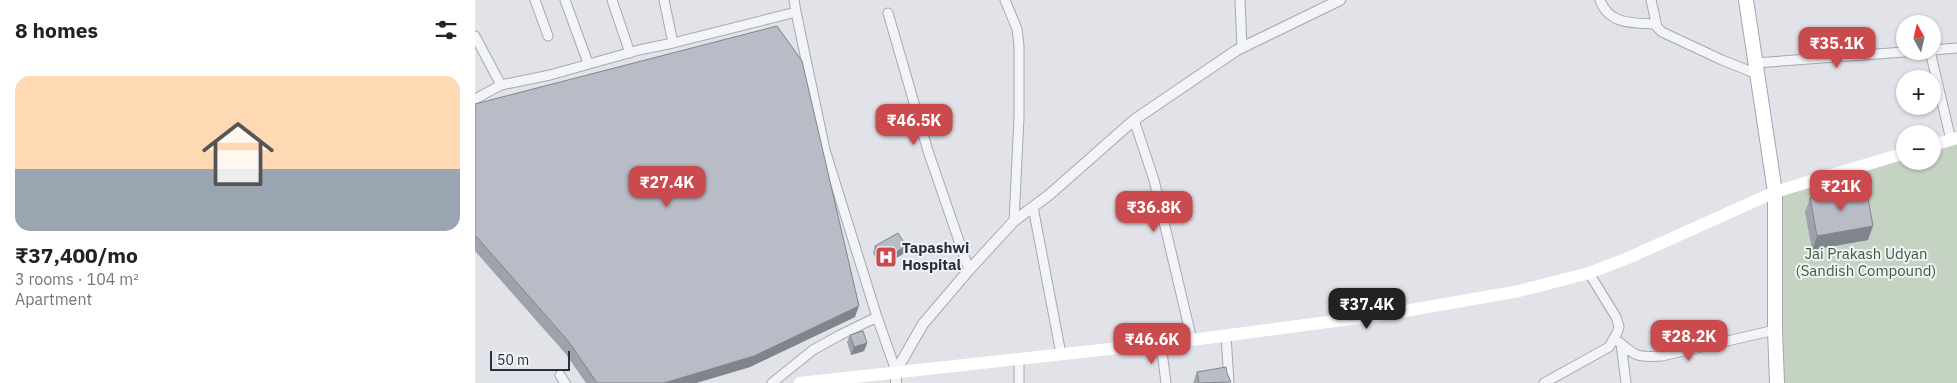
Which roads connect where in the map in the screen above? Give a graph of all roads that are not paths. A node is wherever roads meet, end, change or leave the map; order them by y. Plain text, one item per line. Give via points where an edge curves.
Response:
1 (535, 0) edge
2 (565, 0) edge
3 (612, 0) edge
4 (664, 0) edge
5 (794, 0) edge
6 (1005, 0) edge
7 (1240, 0) edge
8 (1340, 0) edge
9 (1600, 0) edge
10 (1651, 0) edge
11 (1746, 0) edge
12 (796, 12) junction
13 (888, 13) dead end
14 (1656, 24) junction
15 (475, 36) edge
16 (548, 36) dead end
17 (673, 43) junction
18 (1243, 47) junction
19 (1957, 48) edge
20 (1941, 50) edge
21 (630, 53) junction
22 (1896, 53) edge
23 (1933, 60) edge
24 (588, 63) junction
25 (1756, 68) junction
26 (501, 85) junction
27 (475, 99) edge
28 (1134, 120) junction
29 (1954, 139) edge
30 (1941, 143) edge
31 (1896, 157) edge
32 (1775, 192) junction
33 (1033, 207) junction
34 (1014, 221) junction
35 (969, 270) junction
36 (1589, 273) junction
37 (877, 317) junction
38 (1775, 330) junction
39 (1227, 335) junction
40 (1192, 340) junction
41 (1618, 341) junction
42 (1161, 344) junction
43 (1061, 354) junction
44 (1019, 359) junction
45 (896, 377) edge
46 (772, 383) edge
47 (800, 383) edge
48 (1019, 383) edge
49 (1166, 383) edge
50 (1229, 383) edge
51 (1544, 383) edge
52 (1626, 383) edge
53 (1777, 383) edge

1 - 16 street
2 - 24 street
3 - 21 street
4 - 17 street
5 - 12 street
6 - 34 street via 1017,29 1019,46
7 - 18 street
8 - 18 street
9 - 14 street via 1606,13 1619,20
10 - 14 street
11 - 25 main road
12 - 17 street
12 - 37 street via 825,150
13 - 35 street via 928,151
14 - 25 street via 1662,32 1722,60
15 - 26 street
17 - 21 street
18 - 28 street
19 - 20 street
21 - 24 street
22 - 25 street
23 - 29 street
24 - 26 street
25 - 32 main road
26 - 27 street
28 - 33 street
28 - 40 street via 1154,180
29 - 30 main road
31 - 32 main road
32 - 36 main road
32 - 38 main road
33 - 34 street
33 - 43 street
34 - 35 street
35 - 45 street via 923,324
36 - 39 main road via 1519,291 1387,314
36 - 41 street via 1616,318
37 - 45 street
37 - 46 street via 813,350
38 - 41 street via 1662,356 1635,356
38 - 53 main road
39 - 40 main road
39 - 50 street
40 - 42 main road
41 - 51 street
41 - 52 street
42 - 43 main road
42 - 49 street
43 - 44 main road
44 - 45 main road
44 - 48 street
45 - 47 main road

